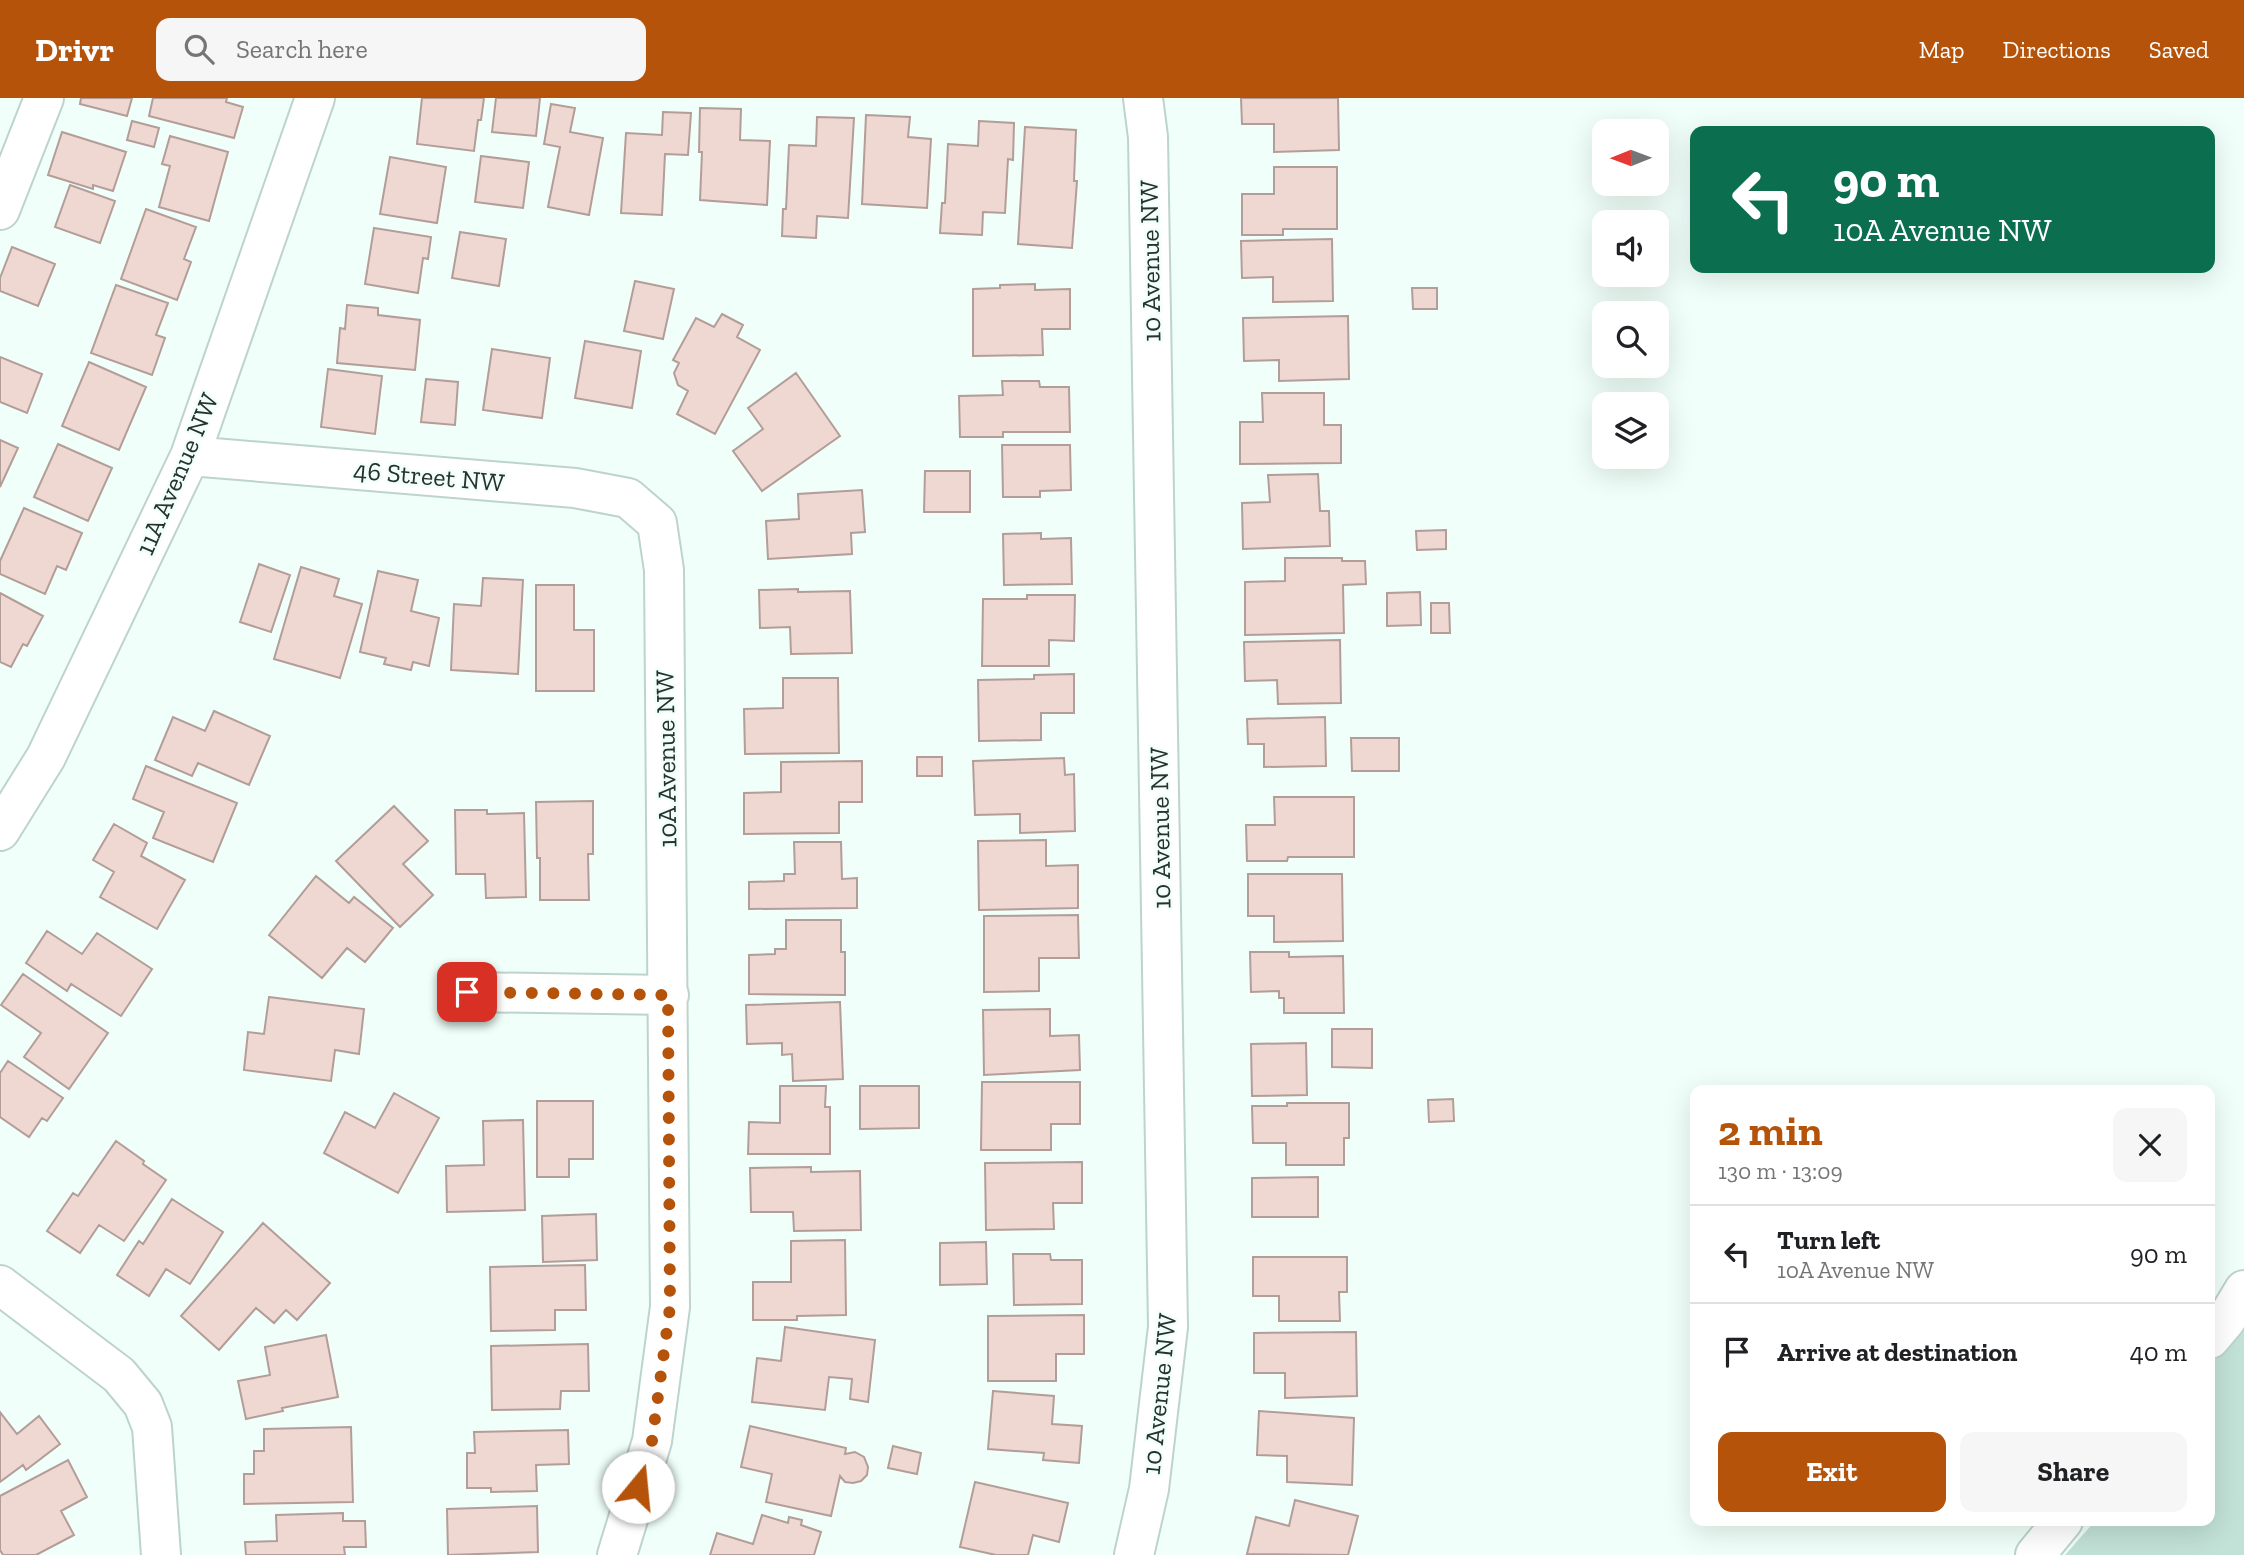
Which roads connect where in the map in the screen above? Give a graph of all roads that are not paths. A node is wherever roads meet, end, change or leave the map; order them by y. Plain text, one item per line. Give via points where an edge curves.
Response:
1 (44, 98) edge
2 (315, 98) edge
3 (1143, 98) edge
4 (0, 209) edge
5 (191, 456) junction
6 (657, 523) joint
7 (0, 831) edge
8 (467, 992) dead end
9 (668, 995) junction
10 (0, 1285) edge
11 (2244, 1290) edge
12 (2215, 1333) edge
13 (2059, 1526) edge
14 (161, 1555) edge
15 (617, 1555) edge
16 (1134, 1555) edge
17 (2035, 1555) edge

1 - 4 main road
2 - 5 main road, 11A Avenue NW
3 - 16 main road, 10 Avenue NW via 1148,137 1168,1327 1149,1489
5 - 6 main road, 46 Street NW via 575,488 628,498
5 - 7 main road, 11A Avenue NW via 46,757
6 - 9 main road, 10A Avenue NW via 664,570
8 - 9 main road
9 - 15 main road, 10A Avenue NW via 670,1307 652,1441
10 - 14 main road via 119,1376 143,1404 152,1427
11 - 12 main road
13 - 17 main road

